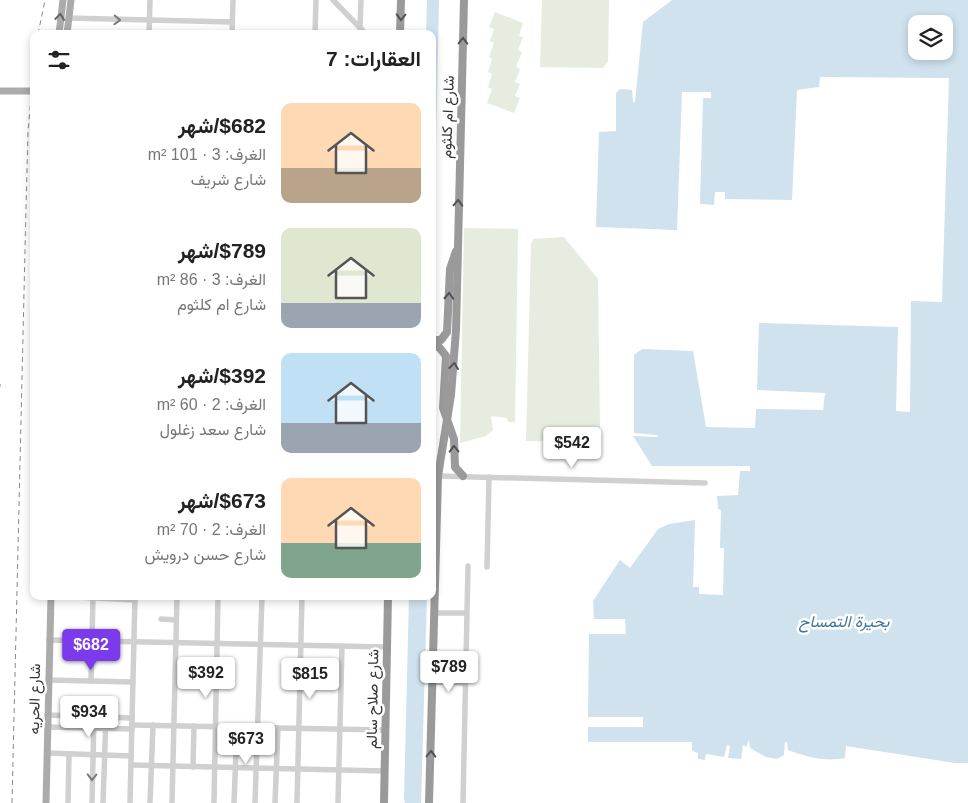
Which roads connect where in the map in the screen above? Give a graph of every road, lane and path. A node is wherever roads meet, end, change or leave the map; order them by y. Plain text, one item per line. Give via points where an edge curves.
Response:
1 (63, 0) edge
2 (71, 0) edge
3 (150, 0) edge
4 (233, 0) edge
5 (316, 0) edge
6 (333, 0) edge
7 (361, 0) edge
8 (401, 0) edge
9 (464, 0) edge
10 (68, 18) junction
11 (149, 20) junction
12 (232, 22) junction
13 (360, 28) joint
14 (59, 30) edge
15 (67, 30) edge
16 (149, 30) edge
17 (232, 30) edge
18 (315, 30) edge
19 (400, 30) edge
20 (30, 91) edge
21 (2, 92) edge
22 (458, 248) junction
23 (436, 344) edge
24 (447, 420) junction
25 (438, 476) junction
26 (463, 476) junction
27 (489, 477) junction
28 (705, 483) dead end
29 (468, 566) dead end
30 (436, 567) edge
31 (487, 567) dead end
32 (51, 600) edge
33 (93, 600) edge
34 (135, 600) edge
35 (177, 600) edge
36 (218, 600) edge
37 (262, 600) edge
38 (302, 600) edge
39 (388, 600) edge
40 (435, 600) edge
41 (435, 613) junction
42 (466, 613) junction
43 (161, 619) dead end
44 (176, 620) junction
45 (49, 640) junction
46 (92, 641) junction
47 (134, 642) junction
48 (176, 643) junction
49 (218, 644) junction
50 (261, 644) junction
51 (301, 645) junction
52 (342, 646) junction
53 (387, 647) junction
54 (48, 680) junction
55 (91, 681) junction
56 (133, 682) junction
57 (433, 682) junction
58 (466, 683) junction
59 (47, 716) junction
60 (94, 717) junction
61 (106, 717) junction
62 (132, 724) junction
63 (153, 725) junction
64 (174, 726) junction
65 (194, 726) junction
66 (216, 726) junction
67 (47, 727) junction
68 (236, 727) junction
69 (257, 727) junction
70 (94, 728) junction
71 (106, 728) junction
72 (278, 728) junction
73 (299, 728) junction
74 (340, 729) junction
75 (385, 730) junction
76 (47, 753) junction
77 (69, 754) junction
78 (93, 755) junction
79 (105, 755) junction
80 (131, 756) junction
81 (131, 765) junction
82 (152, 766) junction
83 (173, 766) junction
84 (193, 767) junction
85 (215, 767) junction
86 (236, 768) junction
87 (256, 768) junction
88 (276, 769) junction
89 (298, 769) junction
90 (339, 770) junction
91 (384, 772) junction
92 (46, 803) edge
93 (68, 803) edge
94 (92, 803) edge
95 (103, 803) edge
96 (130, 803) edge
97 (150, 803) edge
98 (172, 803) edge
99 (214, 803) edge
100 (234, 803) edge
101 (255, 803) edge
102 (275, 803) edge
103 (297, 803) edge
104 (338, 803) edge
105 (384, 803) edge
106 (429, 803) edge
107 (463, 803) edge

14 -> 1 main road
2 - 10 main road
3 - 11 street
4 - 12 street
5 - 18 street
6 - 13 street
7 - 13 street
8 -> 19 highway
22 -> 9 highway, شارع ام كلثوم
10 -> 11 street
10 - 15 main road
11 - 12 street
11 - 16 street
12 - 17 street
20 - 21 main road
23 -> 22 highway via 447,332 450,268
24 -> 22 highway, شارع ام كلثوم via 455,355
23 - 24 highway via 446,356 443,402
24 - 25 highway, شارع ام كلثوم
26 -> 24 highway via 455,467 454,439
25 - 26 street
25 - 30 highway, شارع ام كلثوم
26 - 27 street
27 - 28 street
27 - 31 street
29 - 42 street
32 - 45 main road, شارع الحريه
33 - 46 street
34 - 47 street
35 - 44 street
36 - 49 street
37 - 50 street
38 - 51 street
39 - 53 highway, شارع صلاح سالم
40 - 41 highway, شارع ام كلثوم
41 - 42 street
41 - 57 highway, شارع ام كلثوم
42 - 58 street
43 - 44 street
44 - 48 street
45 - 46 street
45 - 54 main road, شارع الحريه
46 - 47 street
46 - 55 street
47 - 48 street
47 - 56 street
48 - 49 street
48 - 64 street
49 - 50 street
49 - 66 street
50 - 51 street
50 - 69 street
51 - 52 street
51 - 73 street
52 - 53 street
52 - 74 street
53 - 75 highway, شارع صلاح سالم
54 - 55 street
54 - 59 main road, شارع الحريه
55 - 56 street
56 - 62 street
57 - 58 street
106 -> 57 highway, شارع ام كلثوم
58 - 107 street
59 - 60 street
59 - 67 main road, شارع الحريه
60 - 61 street
60 - 70 street
61 - 62 street
61 - 71 street
62 - 63 street
62 - 71 street
62 - 80 street
63 - 64 street
63 - 82 street
64 - 65 street
64 - 83 street
65 - 66 street
65 - 84 street
66 - 68 street
66 - 85 street
67 - 70 street
67 - 76 main road, شارع الحريه
68 - 69 street
68 - 86 street
69 - 72 street
69 - 87 street
70 - 71 street
70 - 78 street
71 - 79 street
72 - 73 street
72 - 88 street
73 - 74 street
73 - 89 street
74 - 75 street
74 - 90 street
75 - 91 highway, شارع صلاح سالم
76 - 77 street
76 - 92 main road, شارع الحريه
77 - 78 street
77 - 93 street
78 - 79 street
78 -> 94 street
79 - 80 street
79 - 95 street
80 - 81 street
81 - 82 street
81 - 96 street
82 - 83 street
82 - 97 street
83 - 84 street
83 - 98 street
84 - 85 street
85 - 86 street
85 - 99 street
86 - 87 street
86 - 100 street
87 - 88 street
87 - 101 street
88 - 89 street
88 - 102 street
89 - 90 street
89 - 103 street
90 - 91 street
90 - 104 street
91 - 105 highway, شارع صلاح سالم

